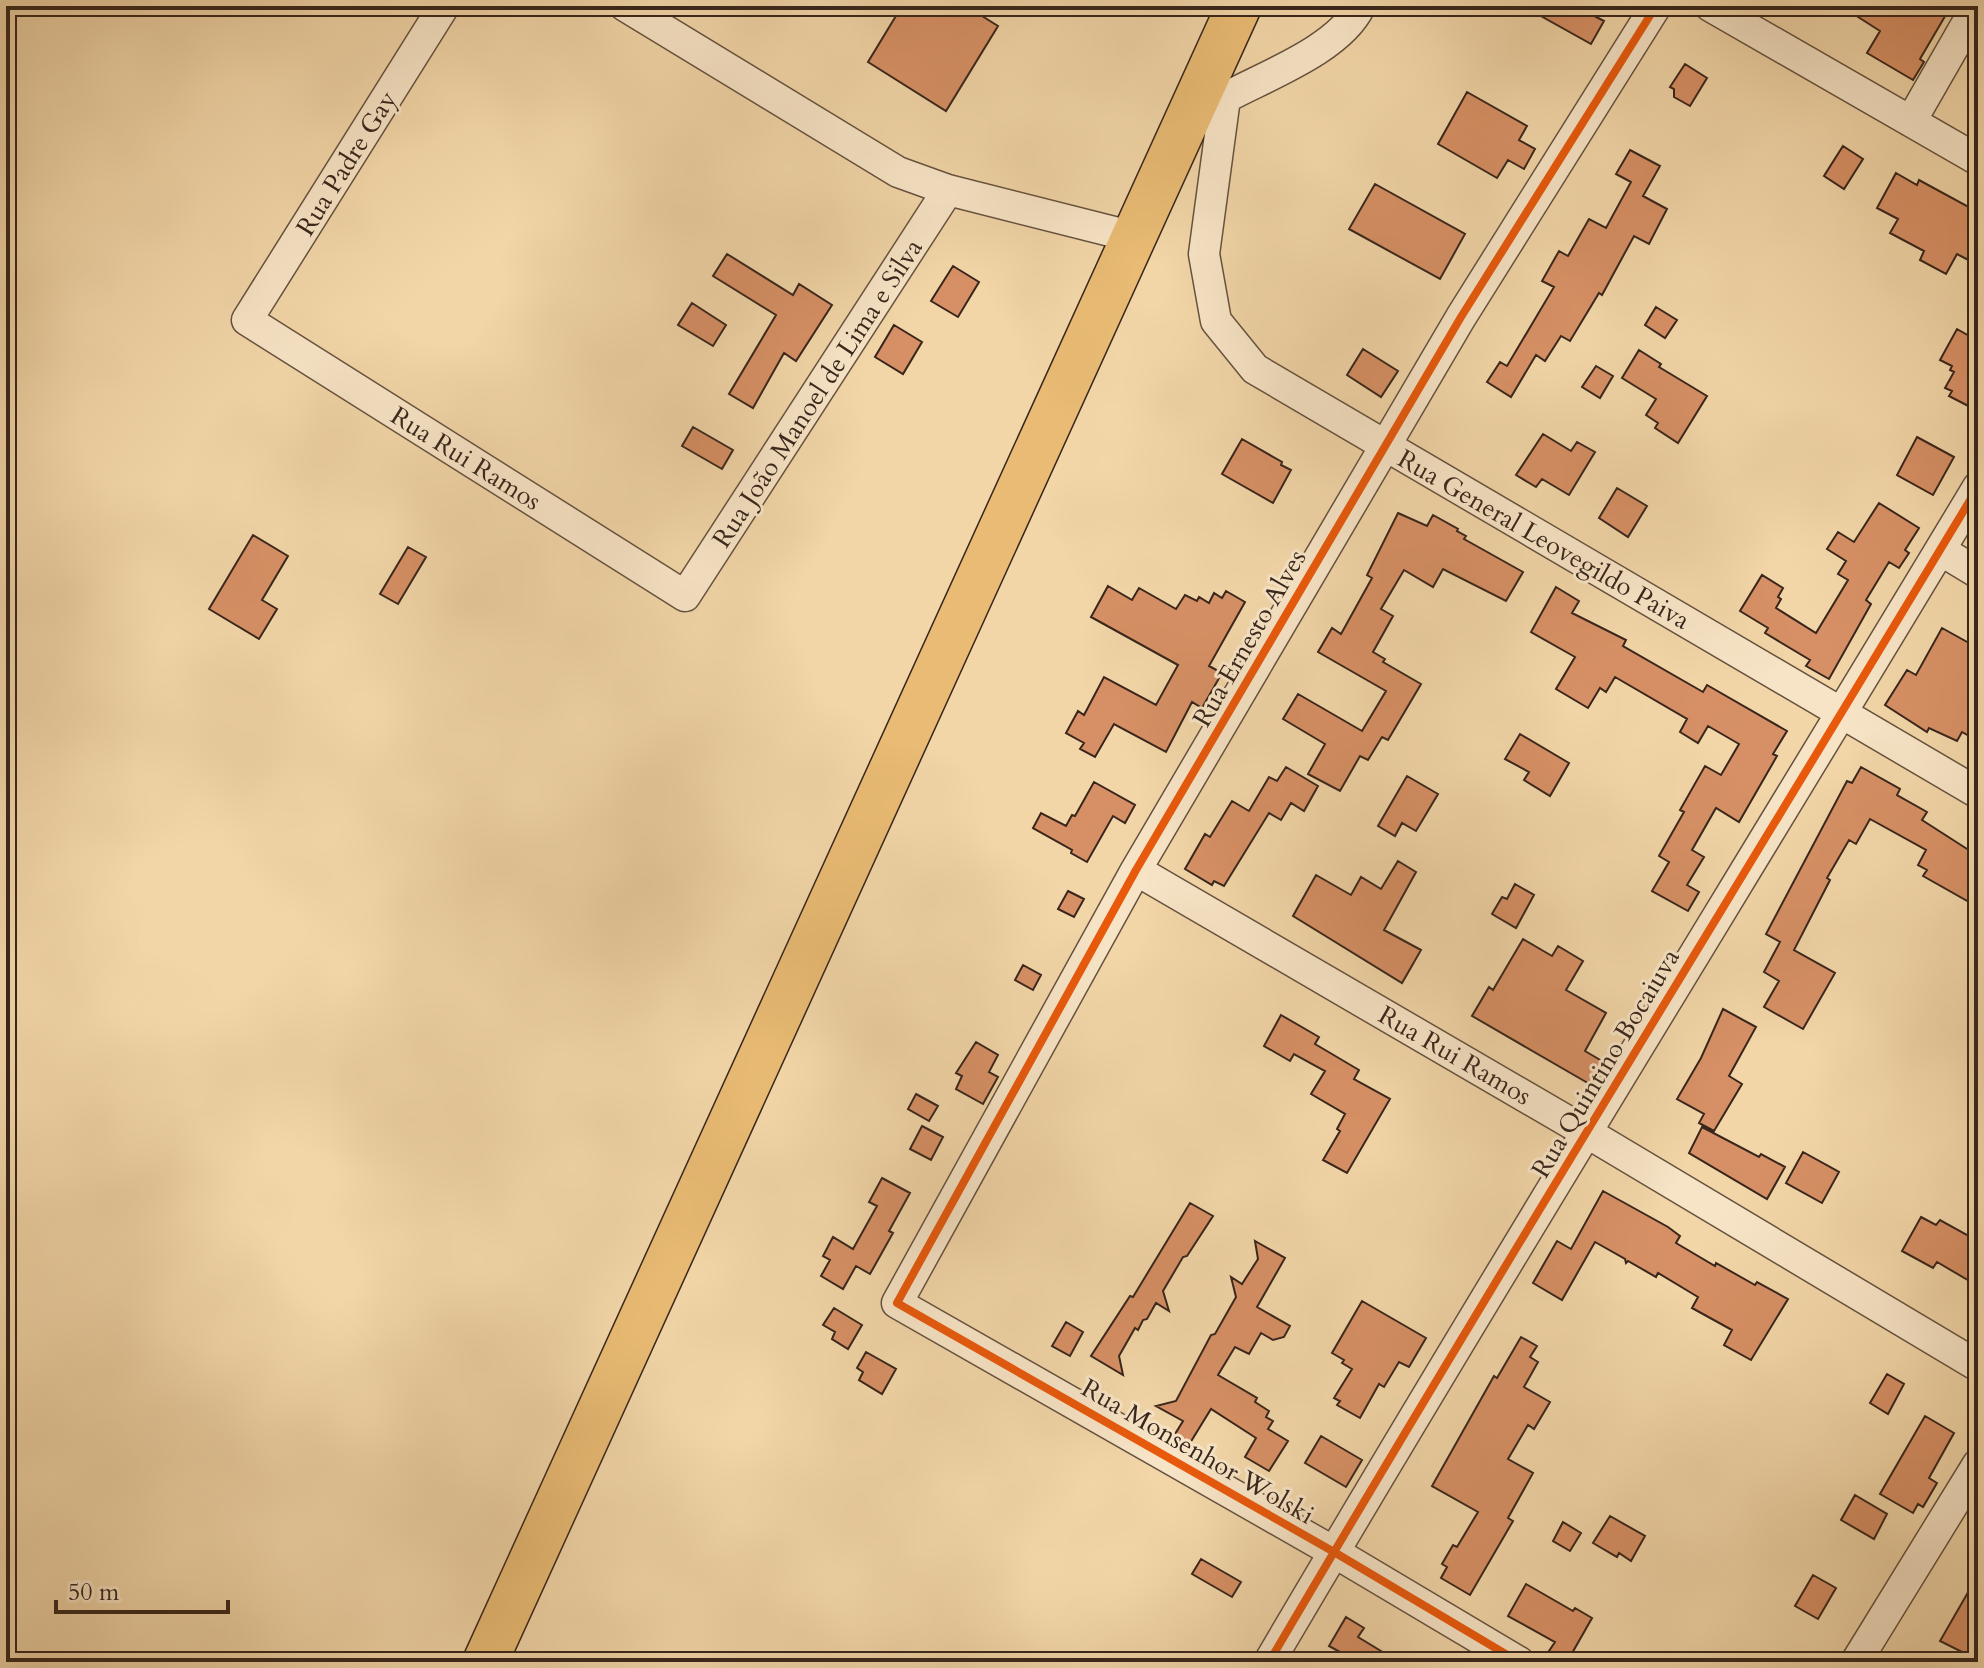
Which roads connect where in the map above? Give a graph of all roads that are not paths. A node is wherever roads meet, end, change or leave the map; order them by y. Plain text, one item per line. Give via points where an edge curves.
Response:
1 (444, 6) edge
2 (625, 6) edge
3 (1239, 6) edge
4 (1360, 6) edge
5 (1656, 6) edge
6 (1710, 6) edge
7 (1977, 6) edge
8 (1214, 94) junction
9 (1911, 121) junction
10 (1978, 160) edge
11 (948, 190) junction
12 (1134, 237) junction
13 (247, 320) joint
14 (1385, 446) junction
15 (1978, 487) edge
16 (1940, 550) junction
17 (1978, 573) edge
18 (685, 596) joint
19 (1843, 714) junction
20 (1978, 793) edge
21 (1136, 870) junction
22 (1586, 1132) junction
23 (897, 1303) joint
24 (1978, 1366) edge
25 (1978, 1464) edge
26 (1334, 1552) junction
27 (485, 1662) edge
28 (1269, 1662) edge
29 (1519, 1662) edge
30 (1856, 1662) edge

1 - 13 street, Rua Padre Gay
2 - 11 street via 898,172
3 - 8 highway
4 - 8 street via 1326,44
5 - 14 street, Rua Ernesto Alves
6 - 9 street
7 - 9 street
8 - 12 highway
8 - 14 street, Rua General Leovegildo Paiva via 1204,254 1216,321 1255,369
9 - 10 street
11 - 12 street
11 - 18 street, Rua João Manoel de Lima e Silva
12 - 27 highway
13 - 18 street, Rua Rui Ramos
14 - 19 street, Rua General Leovegildo Paiva
14 - 21 street, Rua Ernesto Alves
15 - 16 street, Rua Quintino Bocaiuva
16 - 17 street
16 - 19 street, Rua Quintino Bocaiuva
19 - 20 street, Rua General Leovegildo Paiva
19 - 22 street, Rua Quintino Bocaiuva
21 - 22 street, Rua Rui Ramos
21 - 23 street, Rua Ernesto Alves
22 - 24 street, Rua Rui Ramos
22 - 26 street, Rua Quintino Bocaiuva
23 - 26 street, Rua Monsenhor Wolski
25 - 30 street
26 - 28 street, Rua Quintino Bocaiuva
26 - 29 street, Rua Monsenhor Wolski

